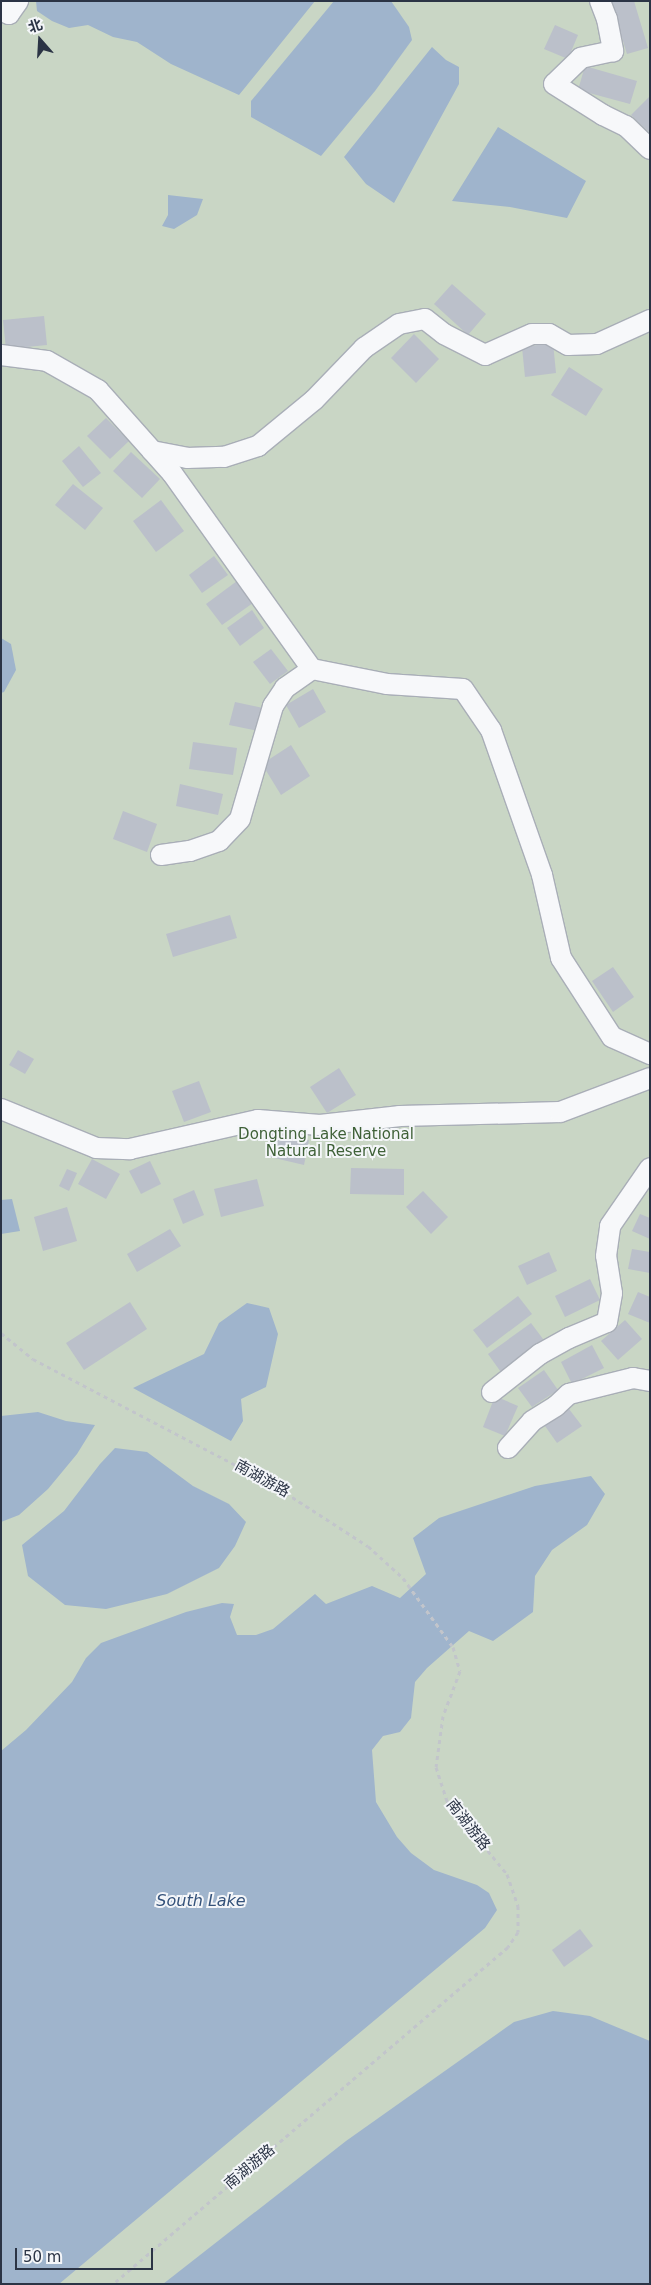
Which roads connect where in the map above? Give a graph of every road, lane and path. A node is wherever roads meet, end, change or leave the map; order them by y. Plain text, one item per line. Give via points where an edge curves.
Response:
1 (600, 1) edge
2 (650, 149) edge
3 (650, 320) edge
4 (1, 355) edge
5 (152, 451) junction
6 (312, 669) junction
7 (161, 855) dead end
8 (650, 1054) edge
9 (650, 1078) edge
10 (1, 1110) edge
11 (650, 1168) edge
12 (1, 1333) edge
13 (650, 1381) edge
14 (492, 1392) dead end
15 (508, 1448) dead end
16 (113, 2284) edge

1 - 2 street via 613,50 581,58 554,84 603,116 626,126
3 - 5 street via 597,344 568,345 549,334 532,334 485,355 444,334 425,319 399,324 364,348 314,400 258,446 224,457 188,458
4 - 5 street via 47,361 98,390
5 - 6 street via 172,473
6 - 7 street via 285,688 273,706 240,820 219,841
6 - 8 street via 387,684 463,689 491,730 542,875 562,958 612,1037
9 - 10 street via 560,1112 400,1116 320,1125 258,1120 130,1149 96,1148
11 - 14 street via 610,1226 606,1256 612,1293 607,1322 540,1354
12 - 16 path, 南湖游路 via 34,1359 280,1489 368,1546 403,1578 453,1647 460,1671 442,1716 436,1767 447,1801 507,1874 518,1906 518,1932 508,1947
13 - 15 street via 633,1378 569,1394 532,1421

